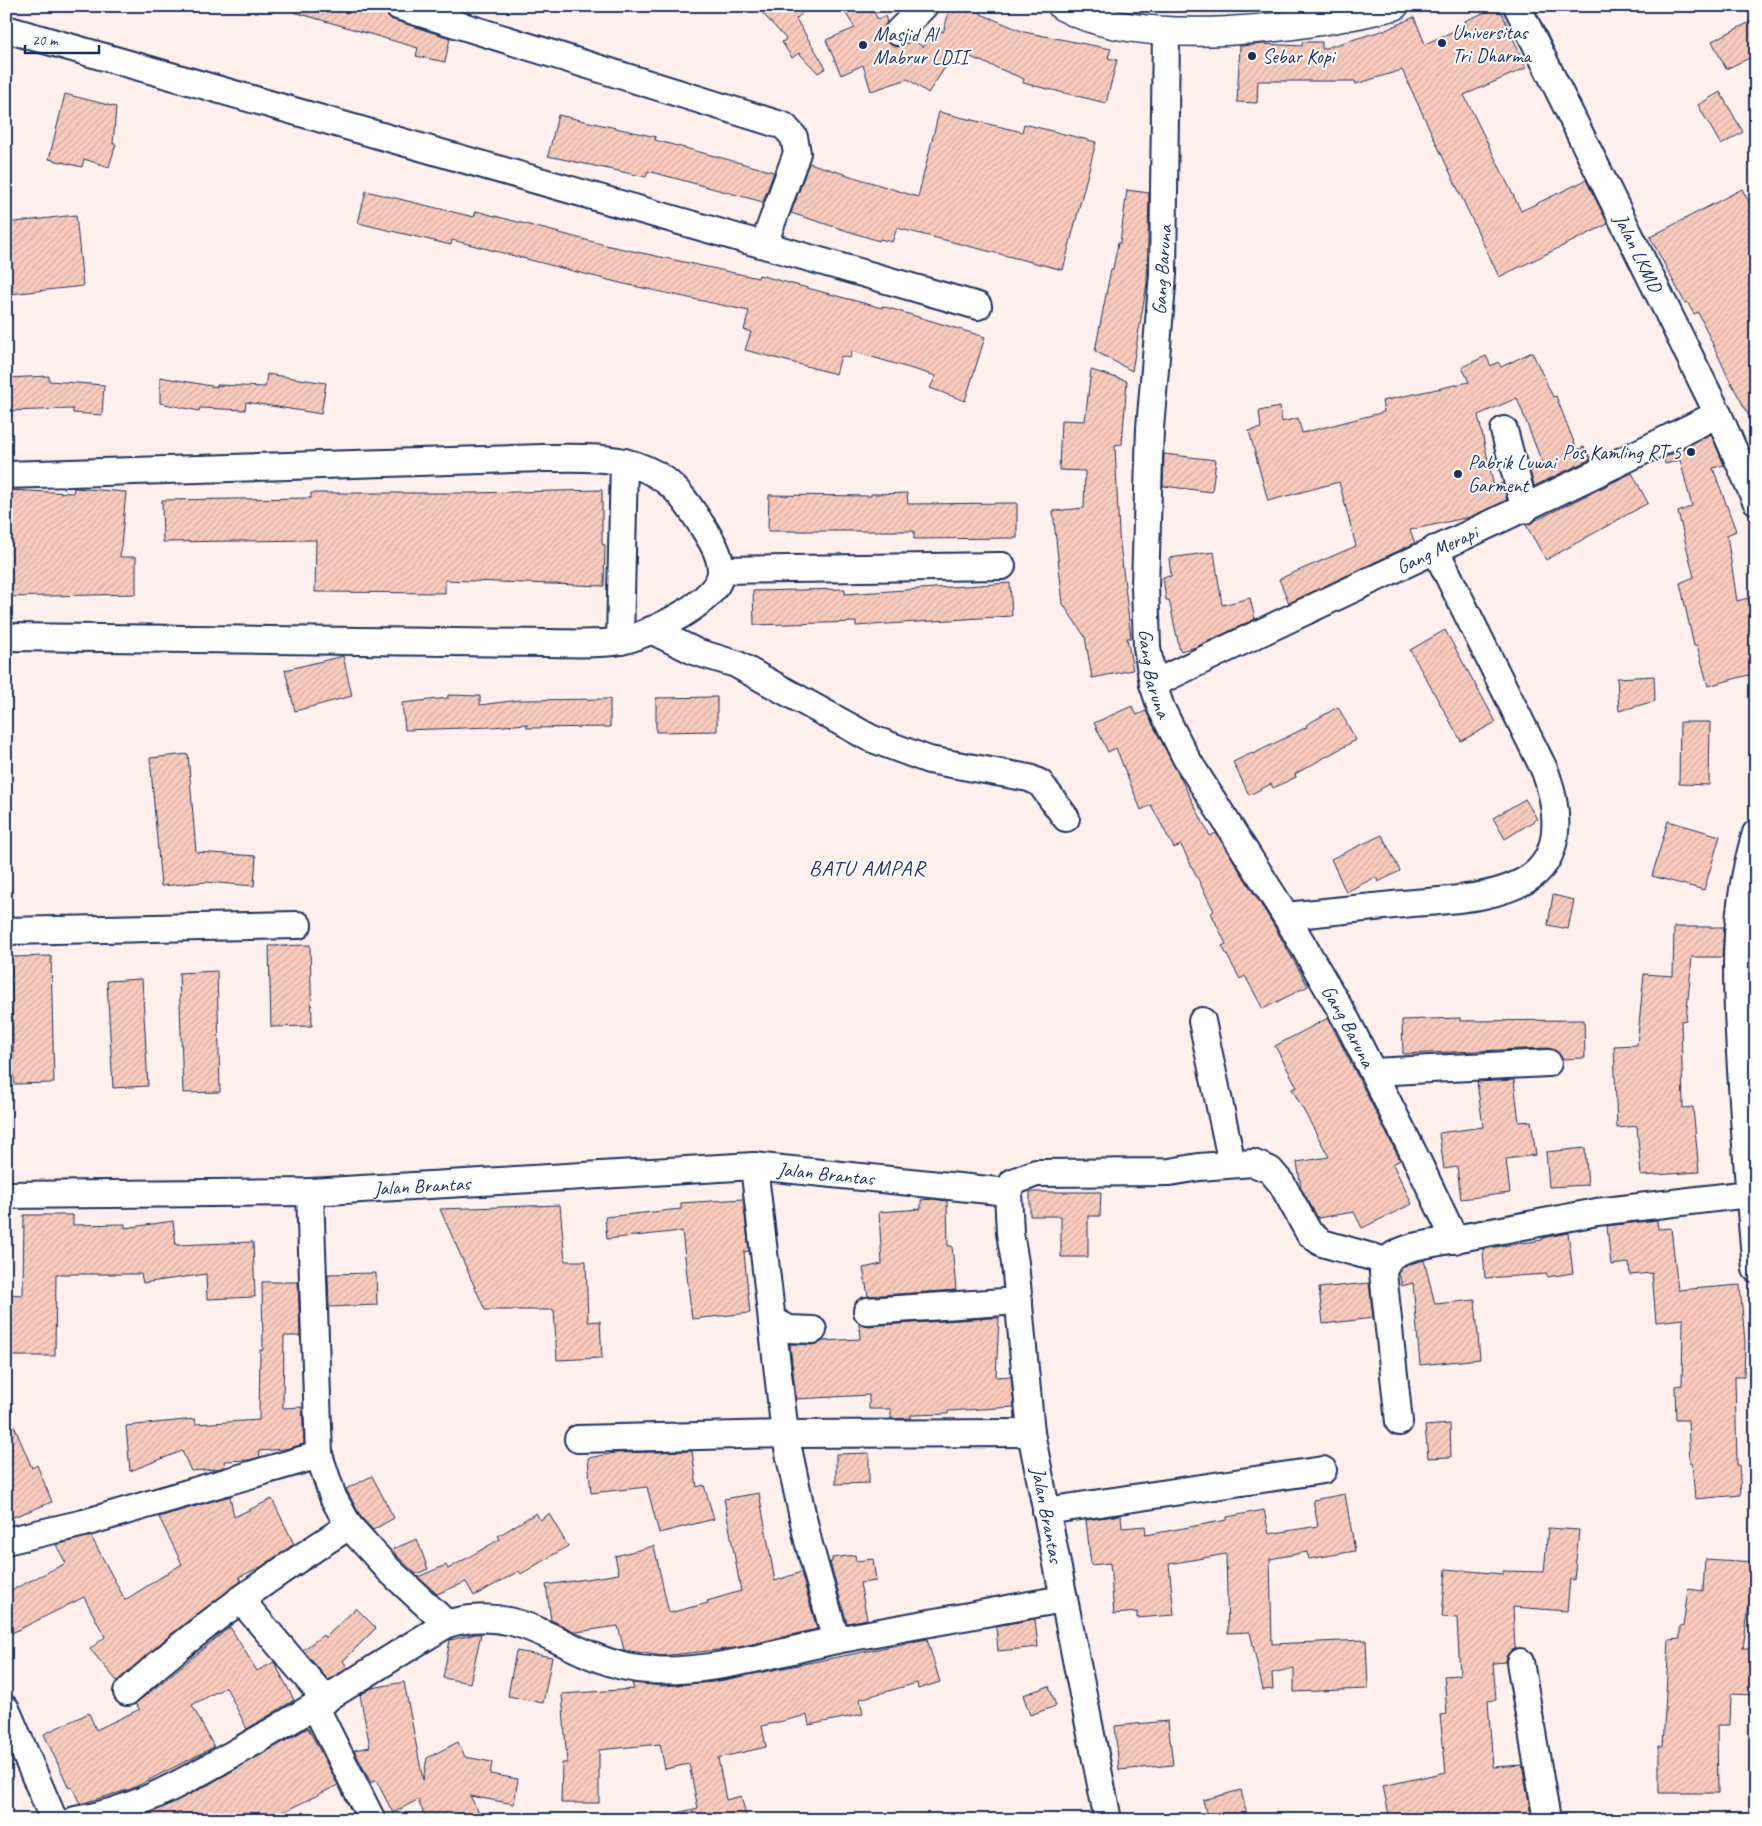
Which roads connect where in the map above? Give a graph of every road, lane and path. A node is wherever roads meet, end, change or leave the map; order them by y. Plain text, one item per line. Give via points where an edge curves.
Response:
1 (398, 6) edge
2 (924, 6) edge
3 (1062, 6) edge
4 (1394, 6) edge
5 (1516, 6) edge
6 (7, 30) edge
7 (1166, 31) junction
8 (898, 32) dead end
9 (764, 244) junction
10 (978, 306) dead end
11 (1718, 414) junction
12 (1504, 430) dead end
13 (624, 462) junction
14 (6, 475) edge
15 (1756, 501) edge
16 (1525, 510) junction
17 (1435, 549) junction
18 (1002, 566) dead end
19 (722, 570) junction
20 (651, 630) junction
21 (6, 637) edge
22 (620, 641) junction
23 (1153, 684) junction
24 (1066, 818) dead end
25 (1756, 833) edge
26 (1286, 916) junction
27 (298, 925) dead end
28 (6, 931) edge
29 (1202, 1021) dead end
30 (1548, 1063) dead end
31 (1748, 1067) edge
32 (1373, 1072) junction
33 (1751, 1155) edge
34 (1232, 1164) junction
35 (754, 1166) junction
36 (310, 1192) junction
37 (1008, 1192) junction
38 (6, 1194) edge
39 (1749, 1194) junction
40 (1455, 1240) junction
41 (1386, 1261) junction
42 (1756, 1269) edge
43 (1018, 1301) junction
44 (867, 1310) dead end
45 (772, 1320) junction
46 (813, 1330) dead end
47 (1399, 1422) dead end
48 (1031, 1433) junction
49 (785, 1434) junction
50 (578, 1439) dead end
51 (319, 1455) junction
52 (1323, 1470) dead end
53 (1046, 1511) junction
54 (349, 1526) junction
55 (6, 1541) edge
56 (240, 1599) junction
57 (1063, 1599) junction
58 (447, 1624) junction
59 (836, 1640) junction
60 (1520, 1662) dead end
61 (127, 1692) dead end
62 (320, 1703) junction
63 (6, 1709) edge
64 (54, 1820) edge
65 (75, 1820) edge
66 (372, 1820) edge
67 (1108, 1820) edge
68 (1547, 1820) edge

1 - 9 street via 784,126 794,137 797,153
2 - 8 street
3 - 7 main road via 1122,28
4 - 7 main road via 1289,26
5 - 11 street, Jalan LKMD
6 - 9 street
7 - 23 street, Gang Baruna via 1164,257 1150,428 1145,586 1147,647
9 - 10 street
11 - 15 street, Jalan LKMD
11 - 16 street, Gang Merapi
12 - 16 street
13 - 14 street via 544,458
13 - 19 street via 658,475 679,491 707,533
13 - 22 street
16 - 17 street, Gang Merapi
17 - 23 street, Gang Merapi
17 - 26 street via 1545,771 1556,804 1557,820 1551,848 1539,870 1502,890 1469,897
18 - 19 street
19 - 20 street via 717,584 705,598
20 - 22 street
20 - 24 street via 696,652 736,664 870,738 929,760 1002,772 1040,783
21 - 22 street
23 - 26 street, Gang Baruna via 1186,758
25 - 31 street via 1738,914 1736,993
26 - 32 street, Gang Baruna
27 - 28 street
29 - 34 street
30 - 32 street
31 - 33 street
32 - 40 street, Gang Baruna
33 - 39 street
34 - 37 street via 1170,1172 1036,1173 1013,1182
34 - 41 street via 1253,1163 1270,1170 1282,1184 1309,1233 1322,1242
35 - 36 street, Jalan Brantas
35 - 37 street, Jalan Brantas
35 - 45 street
36 - 38 street, Jalan Brantas
36 - 51 street
37 - 43 street, Jalan Brantas
39 - 40 street via 1597,1212
39 - 42 street
40 - 41 street via 1413,1247
41 - 47 street via 1383,1273
43 - 44 street
43 - 48 street, Jalan Brantas
45 - 46 street via 789,1329
45 - 49 street
48 - 49 street
48 - 53 street, Jalan Brantas
49 - 50 street
49 - 59 street via 808,1541
51 - 54 street via 333,1497
51 - 55 street via 84,1523
52 - 53 street
53 - 57 street, Jalan Brantas
54 - 56 street
54 - 58 street via 389,1570
56 - 61 street via 168,1655
56 - 62 street
57 - 59 street
57 - 67 street, Jalan Brantas
58 - 59 street via 474,1617 501,1618 615,1664 655,1670 703,1667
58 - 62 street
60 - 68 street
62 - 65 street via 156,1796 113,1813
62 - 66 street
63 - 64 street

